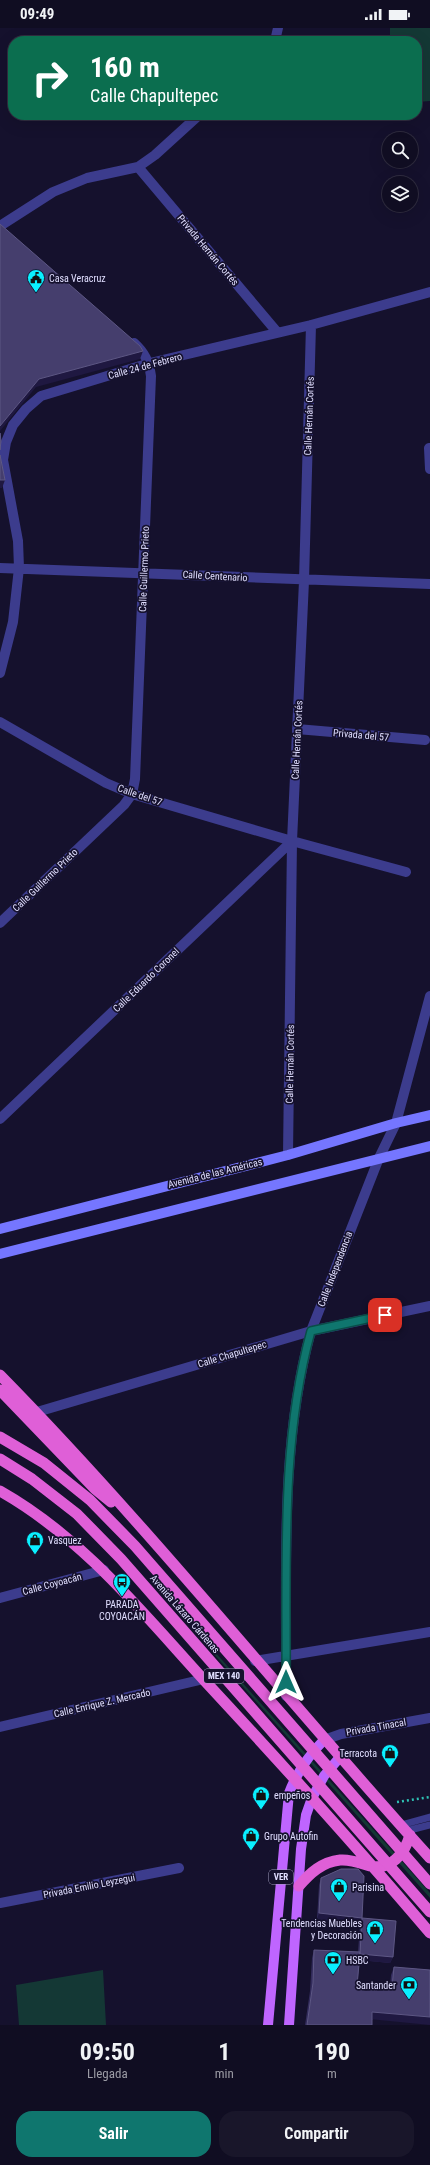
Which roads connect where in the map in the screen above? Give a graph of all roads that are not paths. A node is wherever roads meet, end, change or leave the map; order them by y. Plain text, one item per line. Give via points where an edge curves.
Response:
1 (194, 120) edge
2 (138, 167) junction
3 (2, 228) edge
4 (430, 292) edge
5 (311, 325) junction
6 (277, 332) junction
7 (124, 334) edge
8 (150, 363) junction
9 (429, 448) dead end
10 (430, 469) edge
11 (0, 568) edge
12 (19, 568) junction
13 (144, 572) junction
14 (304, 581) junction
15 (430, 584) edge
16 (0, 673) edge
17 (0, 722) edge
18 (297, 729) junction
19 (425, 740) dead end
20 (132, 794) junction
21 (292, 841) junction
22 (406, 872) dead end
23 (0, 923) edge
24 (430, 996) edge
25 (430, 1115) edge
26 (0, 1119) edge
27 (396, 1123) junction
28 (430, 1146) edge
29 (288, 1155) junction
30 (379, 1158) junction
31 (0, 1229) edge
32 (0, 1254) edge
33 (430, 1306) edge
34 (311, 1331) junction
35 (0, 1375) edge
36 (0, 1390) edge
37 (37, 1412) junction
38 (0, 1437) edge
39 (0, 1459) edge
40 (0, 1491) edge
41 (141, 1527) junction
42 (104, 1570) junction
43 (0, 1598) edge
44 (430, 1632) edge
45 (286, 1655) junction
46 (255, 1661) junction
47 (204, 1679) junction
48 (286, 1696) junction
49 (430, 1718) edge
50 (0, 1727) edge
51 (324, 1740) junction
52 (340, 1758) junction
53 (295, 1778) junction
54 (312, 1798) junction
55 (430, 1817) edge
56 (430, 1825) edge
57 (406, 1830) junction
58 (429, 1857) edge
59 (372, 1866) junction
60 (179, 1868) dead end
61 (430, 1884) edge
62 (299, 1886) junction
63 (390, 1886) junction
64 (0, 1903) edge
65 (430, 1912) edge
66 (430, 1933) edge
67 (268, 2025) edge
68 (289, 2025) edge

1 - 2 street
2 - 3 street via 86,178 53,192
2 - 6 street, Privada Hernán Cortés
4 - 5 street, Calle 24 de Febrero
5 - 6 street, Calle 24 de Febrero
5 - 14 street, Calle Hernán Cortés
6 - 8 street, Calle 24 de Febrero
7 - 8 street via 142,350
8 - 12 street, Calle 24 de Febrero via 41,396 13,425 6,442 3,460 18,541
8 - 13 street, Calle Guillermo Prieto
9 - 10 street
11 - 12 street, Calle Centenario
12 - 13 street, Calle Centenario
12 - 16 street, Calle 24 de Febrero via 13,622
13 - 14 street, Calle Centenario
13 - 20 street, Calle Guillermo Prieto via 135,779
14 - 15 street, Calle Centenario
14 - 18 street, Calle Hernán Cortés
17 - 20 street, Calle del 57 via 106,783
18 - 19 street, Privada del 57
18 - 21 street, Calle Hernán Cortés
20 - 21 street, Calle del 57
20 - 23 street, Calle Guillermo Prieto via 124,805
21 - 22 street
21 - 26 street, Calle Eduardo Coronel
21 - 29 street, Calle Hernán Cortés
24 - 27 street, Calle Independencia
25 - 27 main road, Avenida de las Américas
27 - 29 main road, Avenida de las Américas
27 - 30 street, Calle Independencia
28 - 30 main road
29 - 31 main road, Avenida de las Américas
30 - 32 main road
30 - 34 street, Calle Independencia
33 - 34 street, Calle Chapultepec
34 - 37 street, Calle Chapultepec
34 - 45 street, Calle Independencia via 302,1367 287,1499
35 - 37 highway, MEX 140
36 - 41 highway via 95,1489
37 - 41 highway, MEX 140
38 - 61 highway, Avenida Lázaro Cárdenas / MEX 140, bridge via 44,1463 90,1500 135,1546
39 - 65 highway, Avenida Lázaro Cárdenas / MEX 140, bridge via 32,1479 77,1514 121,1559
40 - 42 highway, MEX 140 via 60,1531
41 - 46 highway, MEX 140
42 - 43 street, Calle Coyoacán
42 - 47 highway, MEX 140
44 - 45 street
45 - 46 street
45 - 48 street, Calle Independencia
46 - 48 highway, MEX 140
47 - 50 street, Calle Enrique Z. Mercado
47 - 53 highway, MEX 140
48 - 51 highway, MEX 140
49 - 51 street, Privada Tinacal via 341,1734
51 - 52 highway, MEX 140
51 - 53 main road, VER via 308,1756
52 - 54 main road, VER via 324,1776
52 - 57 highway, MEX 140
53 - 54 highway, MEX 140
53 - 67 main road, VER via 289,1793
54 - 59 highway, MEX 140
54 - 62 main road, VER via 306,1815 302,1842
55 - 57 lane
56 - 57 lane
57 - 58 highway, MEX 140
57 - 59 highway via 406,1849 398,1859 386,1865
58 - 63 highway via 415,1856 402,1862 393,1873
59 - 62 highway via 356,1861 340,1860 329,1863 310,1874
59 - 63 highway, MEX 140
60 - 64 street, Privada Emilio Leyzegui
62 - 68 main road, VER
63 - 66 highway, MEX 140

